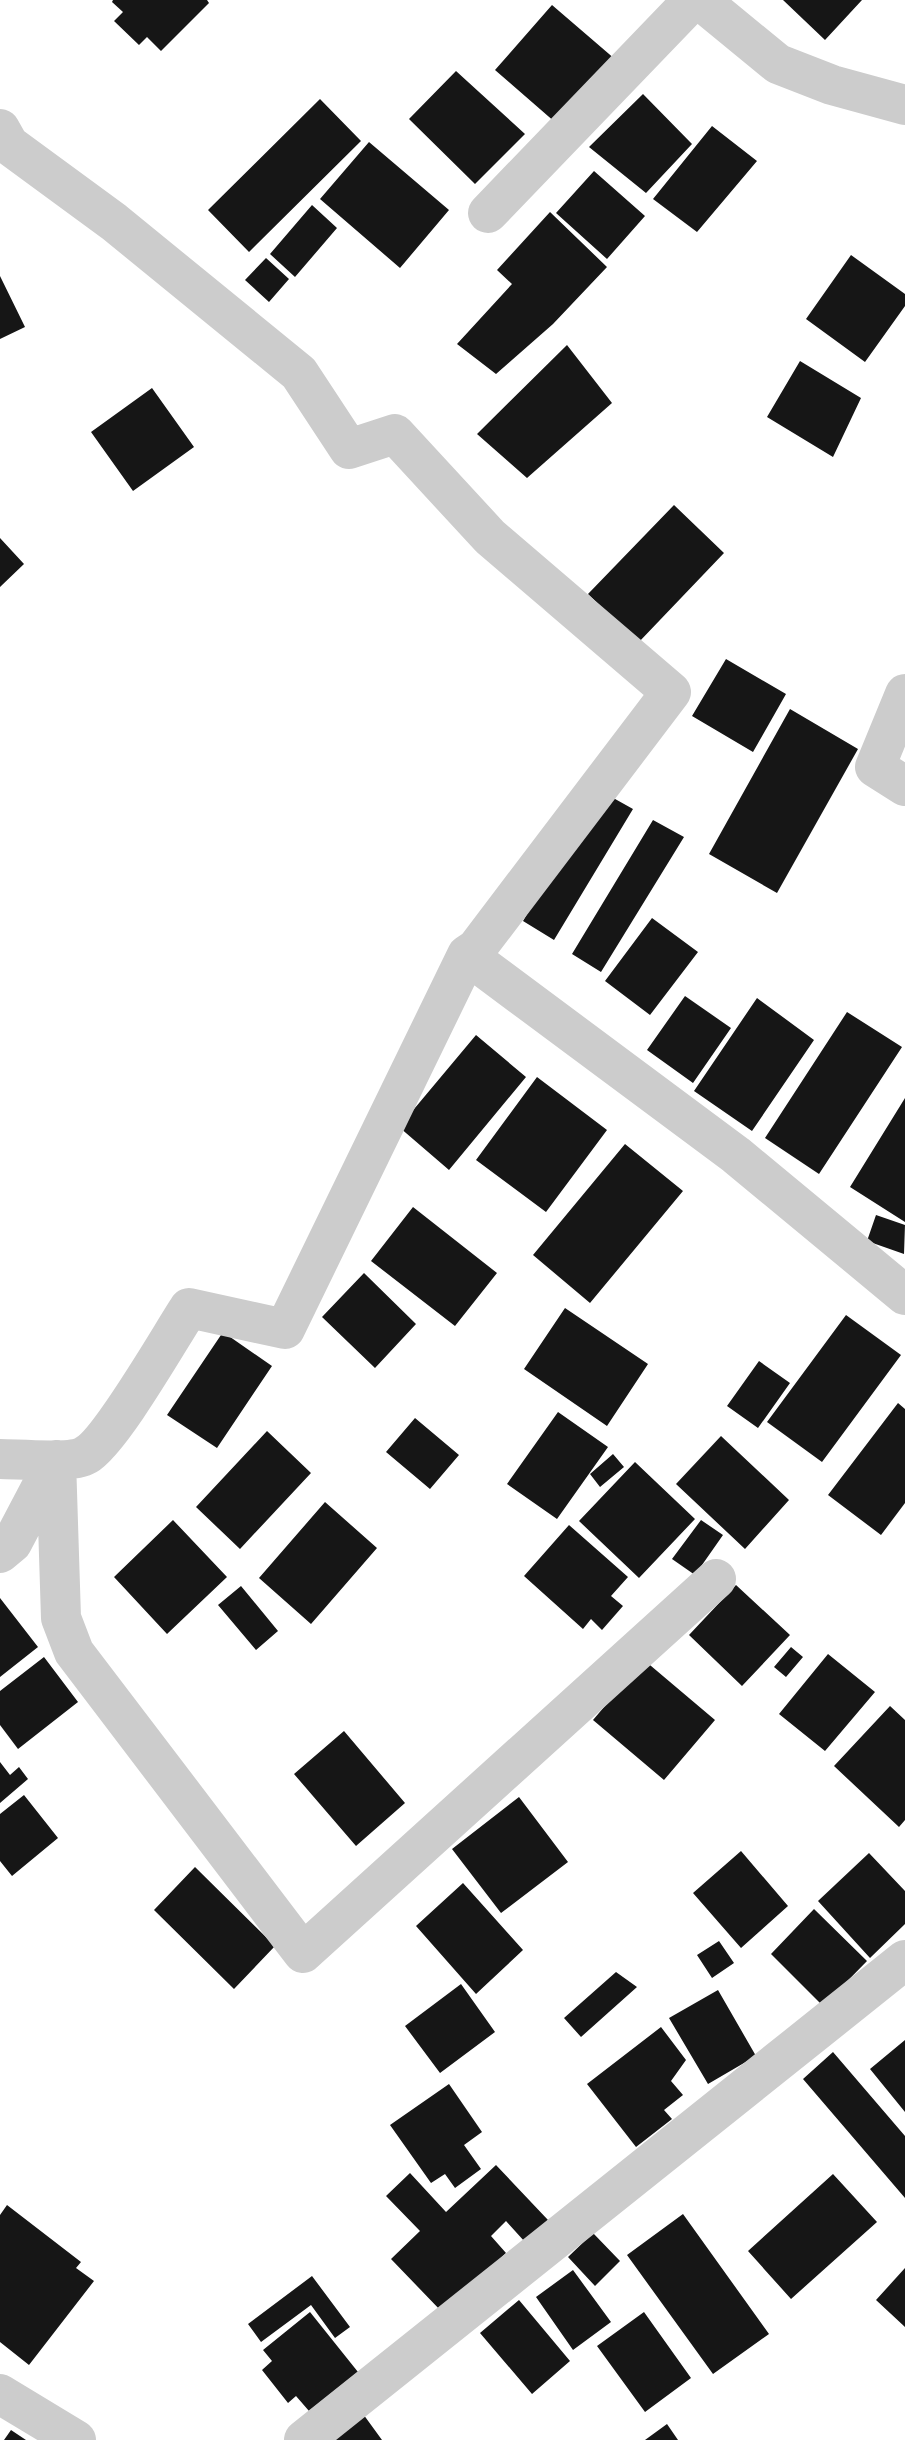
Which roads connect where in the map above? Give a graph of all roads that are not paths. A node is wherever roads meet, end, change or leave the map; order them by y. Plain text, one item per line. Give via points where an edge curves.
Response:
1 (693, 0) edge
2 (700, 0) edge
3 (905, 105) edge
4 (0, 129) edge
5 (488, 213) dead end
6 (905, 694) edge
7 (905, 786) edge
8 (467, 955) junction
9 (905, 1295) edge
10 (0, 1459) edge
11 (56, 1460) junction
12 (0, 1553) edge
13 (716, 1579) dead end
14 (905, 1960) edge
15 (0, 2394) edge
16 (76, 2440) edge
17 (304, 2440) edge

1 - 5 street
2 - 3 street via 778,64
4 - 8 street via 9,145 114,222 299,373 349,449 395,434 490,537 671,692
6 - 7 street via 875,767
8 - 9 street via 736,1155
8 - 11 street via 285,1329 189,1308 108,1433 86,1456
10 - 11 street
11 - 12 street via 12,1543
11 - 13 street via 61,1618 74,1652 303,1953
14 - 17 street
15 - 16 street

